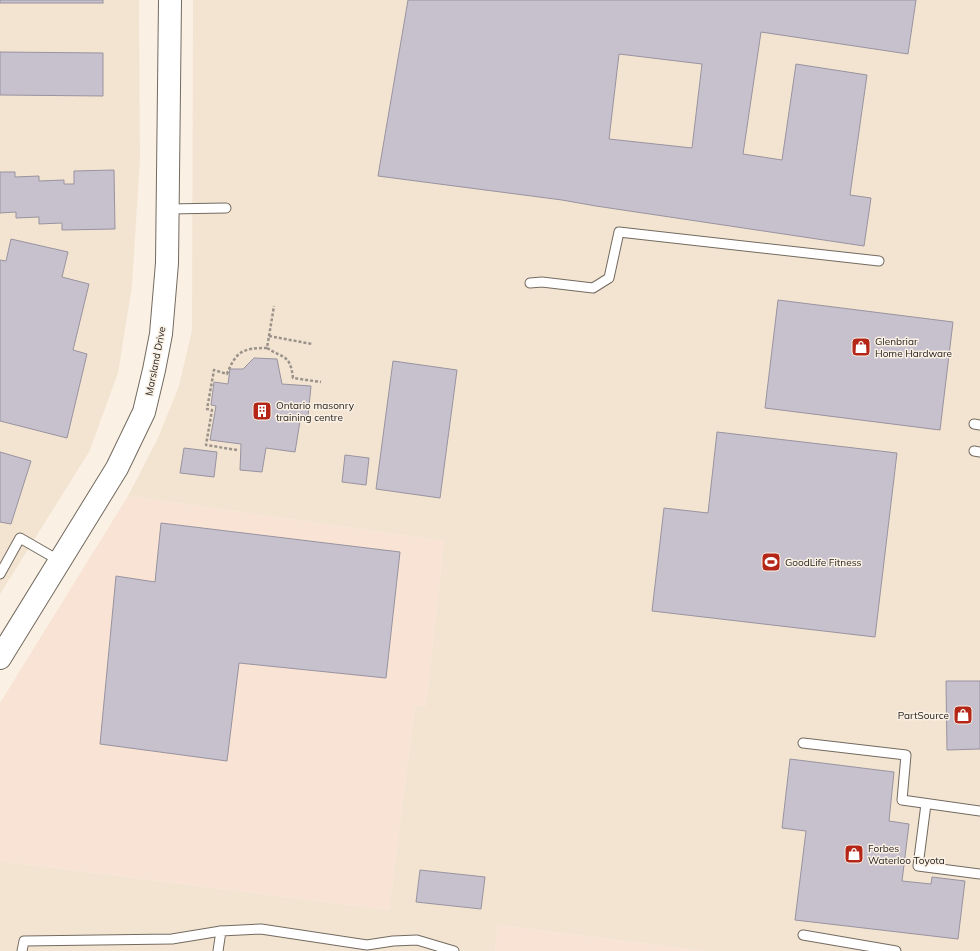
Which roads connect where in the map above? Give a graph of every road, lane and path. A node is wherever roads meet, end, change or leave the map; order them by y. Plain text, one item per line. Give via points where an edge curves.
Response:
1 (170, 0) edge
2 (168, 208) junction
3 (226, 208) dead end
4 (879, 261) dead end
5 (530, 283) dead end
6 (274, 306) dead end
7 (269, 336) junction
8 (312, 344) dead end
9 (267, 348) junction
10 (321, 382) dead end
11 (237, 450) dead end
12 (60, 561) junction
13 (0, 574) edge
14 (4, 645) edge
15 (803, 743) dead end
16 (926, 804) junction
17 (980, 811) edge
18 (980, 874) edge
19 (221, 931) junction
20 (803, 935) dead end
21 (22, 951) edge
22 (218, 951) edge
23 (454, 951) edge
24 (896, 951) edge

1 - 2 street, Marsland Drive
2 - 3 lane
2 - 12 street, Marsland Drive via 161,334 144,412 117,468
4 - 5 lane via 619,232 609,278 593,288
6 - 7 path
7 - 8 path
7 - 9 path
9 - 10 path via 284,356 292,368 293,378
9 - 11 path via 251,348 240,353 232,361 227,374 214,370 207,409 212,410 206,446
12 - 13 lane via 20,538
12 - 14 street, Marsland Drive
15 - 16 lane via 906,755 902,800
16 - 17 lane
16 - 18 lane via 918,866
19 - 21 lane via 172,938 24,941
19 - 22 lane
19 - 23 lane via 261,929 367,945 417,940
20 - 24 lane

